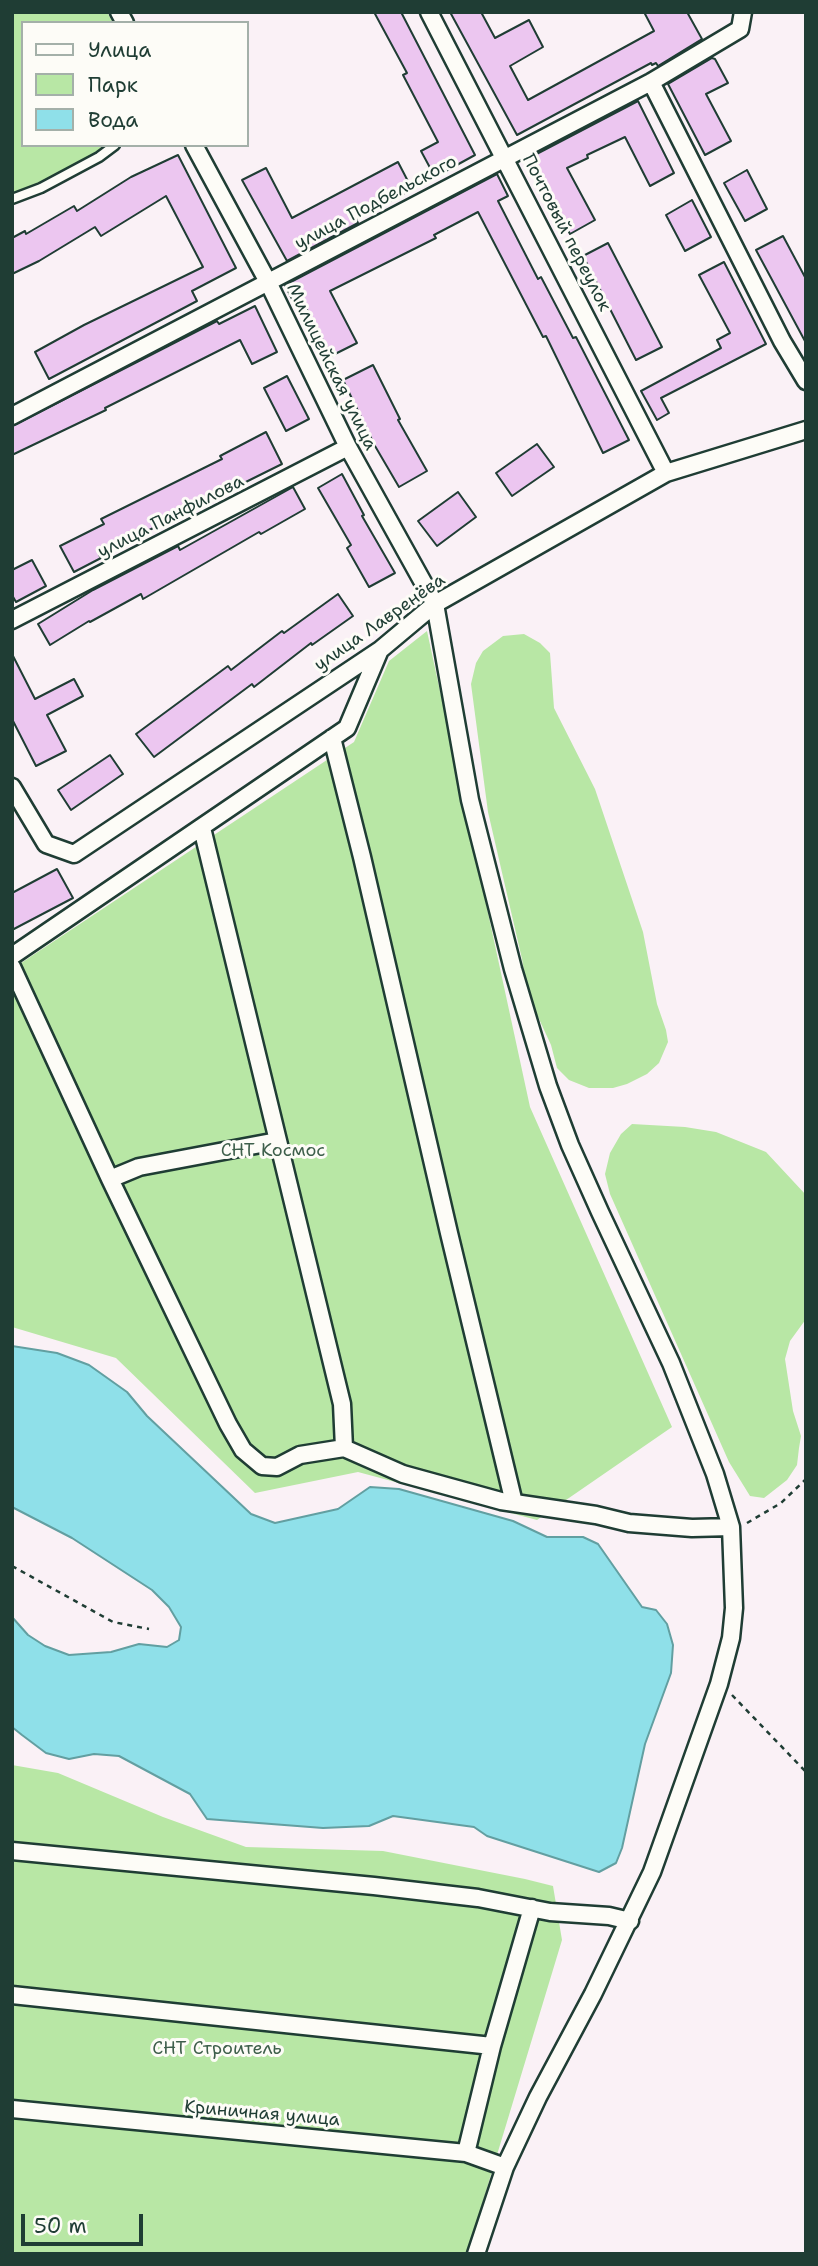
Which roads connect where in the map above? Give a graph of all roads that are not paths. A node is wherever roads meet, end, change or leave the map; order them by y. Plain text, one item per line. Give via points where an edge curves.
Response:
1 (429, 12) edge
2 (743, 12) edge
3 (651, 82) junction
4 (112, 147) edge
5 (195, 147) edge
6 (505, 158) junction
7 (12, 199) edge
8 (268, 282) junction
9 (806, 381) edge
10 (12, 416) edge
11 (806, 430) edge
12 (348, 447) junction
13 (666, 473) junction
14 (435, 604) junction
15 (12, 620) edge
16 (380, 650) junction
17 (332, 738) junction
18 (12, 787) edge
19 (202, 828) junction
20 (12, 956) edge
21 (12, 967) edge
22 (277, 1141) junction
23 (110, 1179) junction
24 (344, 1448) junction
25 (514, 1503) junction
26 (731, 1527) junction
27 (12, 1851) edge
28 (532, 1908) junction
29 (630, 1921) junction
30 (12, 1995) edge
31 (492, 2046) junction
32 (12, 2109) edge
33 (466, 2153) junction
34 (505, 2167) junction
35 (476, 2254) edge

1 - 6 street, Почтовый переулок
2 - 3 street, улица Подбельского via 740,29
3 - 6 street, улица Подбельского
3 - 9 street
4 - 7 lane via 41,188
5 - 8 street, Милицейская улица
6 - 8 street, улица Подбельского
6 - 13 street, Почтовый переулок
8 - 10 street, улица Подбельского
8 - 12 street, Милицейская улица
11 - 13 street, улица Лавренёва
12 - 14 street, Милицейская улица
12 - 15 street, улица Панфилова
13 - 14 street, улица Лавренёва
14 - 16 street, улица Лавренёва
14 - 26 street, Милицейская улица via 470,800 548,1086 595,1201 671,1363
16 - 17 street via 347,728
16 - 18 street, улица Лавренёва via 74,854 46,844
17 - 19 street
17 - 25 street
19 - 20 street
19 - 22 street
21 - 23 street
22 - 23 street via 139,1167
22 - 24 street via 342,1404
23 - 24 street via 243,1451 262,1466 277,1467 300,1455
24 - 25 street via 403,1474
25 - 26 street via 629,1523
26 - 29 street, Милицейская улица via 734,1608 719,1684
27 - 28 street via 374,1886
28 - 29 street
28 - 31 street
29 - 34 street, Милицейская улица
30 - 31 street
31 - 33 street
32 - 33 street, Криничная улица
33 - 34 street, Криничная улица
34 - 35 street, Милицейская улица

